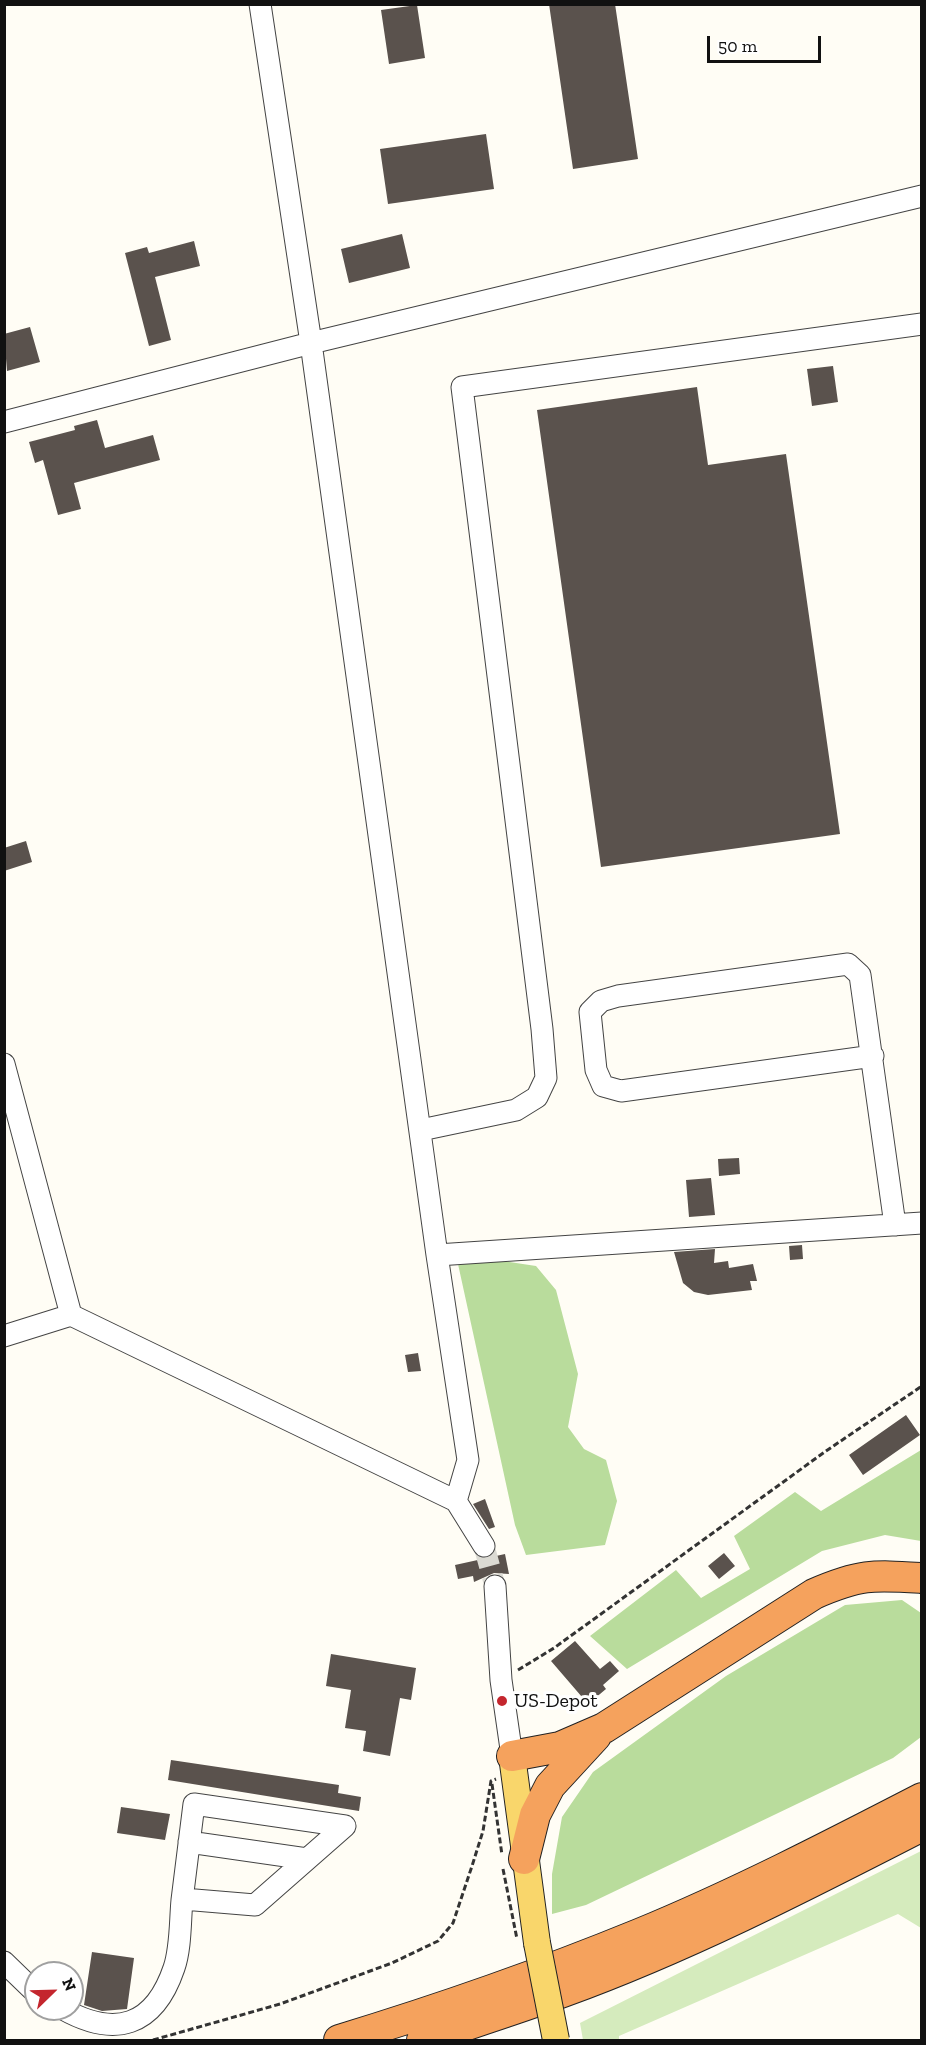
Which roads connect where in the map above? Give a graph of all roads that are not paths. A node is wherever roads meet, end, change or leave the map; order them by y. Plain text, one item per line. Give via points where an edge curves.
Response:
1 (260, 4) edge
2 (921, 196) edge
3 (921, 324) edge
4 (311, 343) junction
5 (4, 422) edge
6 (873, 1056) junction
7 (4, 1064) edge
8 (421, 1130) junction
9 (921, 1223) edge
10 (895, 1225) junction
11 (437, 1255) junction
12 (71, 1315) junction
13 (4, 1336) edge
14 (456, 1501) junction
15 (484, 1546) tunnel mouth
16 (921, 1578) edge
17 (496, 1596) tunnel mouth
18 (604, 1728) junction
19 (506, 1770) junction
20 (921, 1783) edge
21 (921, 1798) edge
22 (921, 1826) edge
23 (189, 1842) junction
24 (818, 1852) junction
25 (307, 1859) junction
26 (514, 1864) junction
27 (183, 1899) junction
28 (4, 1962) edge
29 (24, 1981) edge
30 (84, 2019) edge
31 (339, 2040) edge
32 (422, 2040) edge
33 (556, 2040) edge

1 - 4 street
2 - 4 street
3 - 8 street via 462,387 546,1078 537,1096 516,1110
4 - 5 street
4 - 8 street
6 - 6 street via 860,975 848,964 618,996 601,1001 590,1012 596,1070 603,1086 621,1091
6 - 10 street
7 - 12 street
8 - 11 street
9 - 10 street
10 - 11 street
11 - 14 street via 468,1460
12 - 13 street
12 - 14 street
14 - 15 street
16 - 18 highway via 866,1576 814,1594
17 - 19 street
18 - 19 highway
18 - 26 highway via 550,1786
19 - 26 main road
20 - 24 highway via 827,1834
21 - 24 highway
22 - 32 highway via 739,1917 649,1957 565,1991
23 - 25 street
23 - 25 street via 194,1804 345,1826
23 - 27 street
24 - 31 highway via 628,1938 464,2001
25 - 27 street via 255,1905
26 - 33 main road, bridge via 537,1943
27 - 30 street via 174,1968 156,2004 131,2023 116,2026
28 - 29 street

